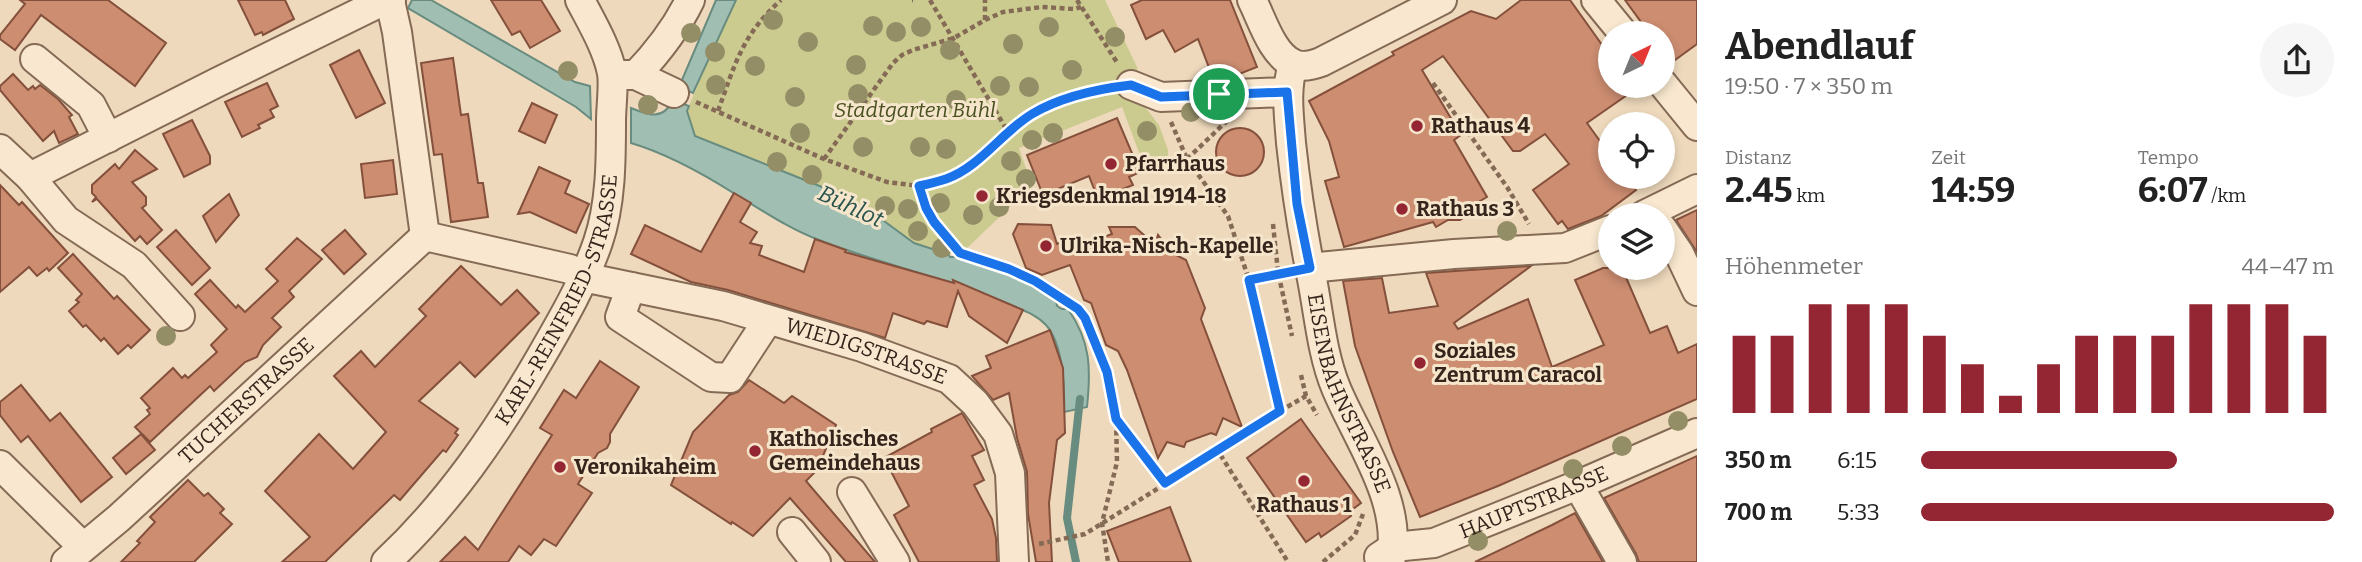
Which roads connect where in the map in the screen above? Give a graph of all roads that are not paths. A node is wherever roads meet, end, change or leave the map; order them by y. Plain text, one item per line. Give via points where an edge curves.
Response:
1 (580, 0) edge
2 (690, 0) edge
3 (1252, 0) edge
4 (1442, 0) edge
5 (1596, 0) edge
6 (388, 5) edge
7 (1613, 21) edge
8 (35, 59) dead end
9 (1293, 64) junction
10 (620, 81) junction
11 (1131, 85) road end
12 (1287, 92) junction
13 (683, 96) road end
14 (1674, 98) edge
15 (1697, 126) edge
16 (108, 138) junction
17 (0, 149) edge
18 (30, 177) junction
19 (1697, 189) edge
20 (1675, 204) edge
21 (1598, 235) edge
22 (425, 236) junction
23 (1675, 248) edge
24 (1310, 268) junction
25 (583, 277) junction
26 (631, 287) junction
27 (1697, 291) edge
28 (180, 316) dead end
29 (768, 320) junction
30 (1697, 433) edge
31 (0, 465) edge
32 (1578, 485) junction
33 (852, 492) dead end
34 (792, 532) dead end
35 (75, 554) edge
36 (1385, 557) edge
37 (386, 562) edge
38 (816, 562) edge
39 (895, 562) edge
40 (1014, 562) edge
41 (1622, 562) edge

1 - 10 street, KARL-REINFRIED-STRASSE
2 - 10 street via 651,59
3 - 9 street via 1278,49
4 - 9 street via 1321,62
5 - 7 street
6 - 16 street
6 - 22 street
8 - 16 street via 91,105
9 - 12 street, EISENBAHNSTRASSE
10 - 13 street
10 - 25 street, KARL-REINFRIED-STRASSE via 605,214
11 - 12 street via 1161,97
12 - 24 street, EISENBAHNSTRASSE via 1297,204
14 - 15 street
16 - 18 street
17 - 18 street
18 - 28 street via 66,219 134,265
19 - 20 street
21 - 24 street via 1565,248
22 - 25 street via 570,269
22 - 35 street, TUCHERSTRASSE
23 - 27 street
24 - 36 street, EISENBAHNSTRASSE via 1326,358 1389,510
25 - 26 street, WIEDIGSTRASSE
25 - 37 street, KARL-REINFRIED-STRASSE via 534,369 468,472
26 - 29 street, WIEDIGSTRASSE
26 - 29 street via 620,317 712,377 730,378
29 - 40 street, WIEDIGSTRASSE via 949,379 975,402 998,435 1010,473
30 - 32 street, HAUPTSTRASSE
31 - 35 street
32 - 36 street, HAUPTSTRASSE via 1434,543
32 - 41 street
33 - 39 street
34 - 38 street

